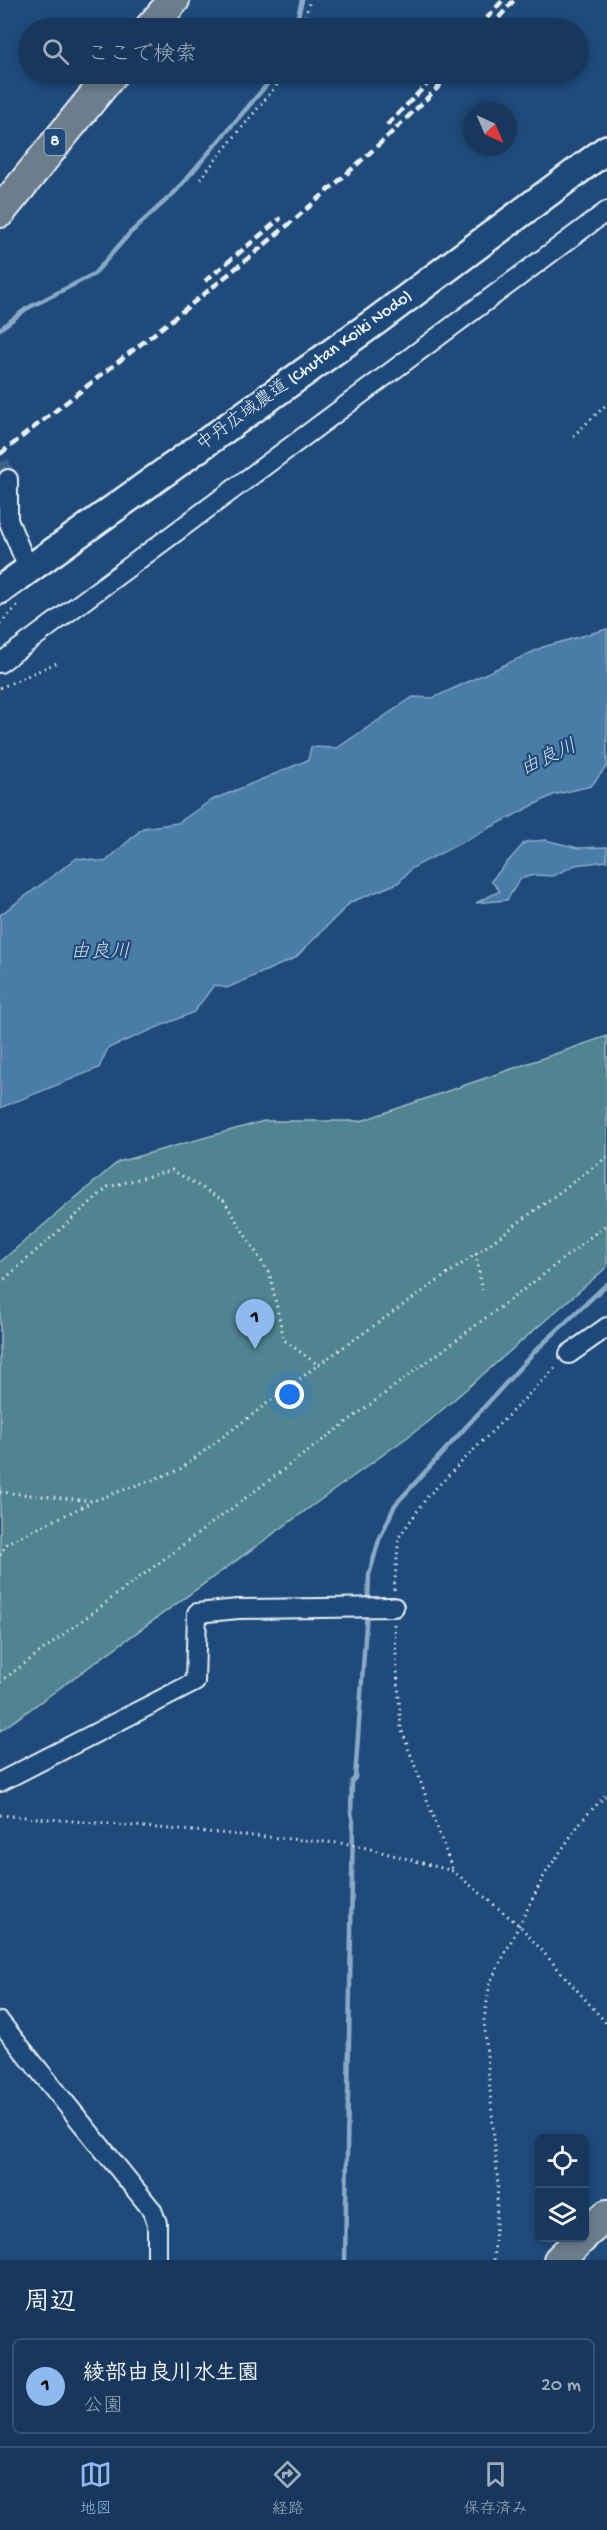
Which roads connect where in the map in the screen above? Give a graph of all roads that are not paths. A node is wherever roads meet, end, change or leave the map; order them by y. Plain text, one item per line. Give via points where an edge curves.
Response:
1 (174, 0) edge
2 (159, 18) edge
3 (104, 84) edge
4 (607, 149) edge
5 (0, 212) edge
6 (607, 212) edge
7 (8, 478) tunnel mouth
8 (28, 568) junction
9 (0, 590) edge
10 (0, 663) edge
11 (607, 1327) edge
12 (569, 1354) road end
13 (394, 1608) road end
14 (0, 1782) edge
15 (0, 2022) edge
16 (607, 2215) edge
17 (589, 2231) edge
18 (577, 2242) edge
19 (157, 2260) edge
20 (559, 2260) edge

1 - 2 main road
3 - 5 main road, 8
4 - 8 street, 中丹広域農道 (Chutan Koiki Nodo) via 376,321
6 - 10 street
7 - 8 street via 8,520
8 - 9 street, 中丹広域農道 (Chutan Koiki Nodo)
11 - 12 street
13 - 14 street via 197,1613 195,1682
15 - 19 street via 152,2210 157,2223
16 - 17 main road
18 - 20 main road

